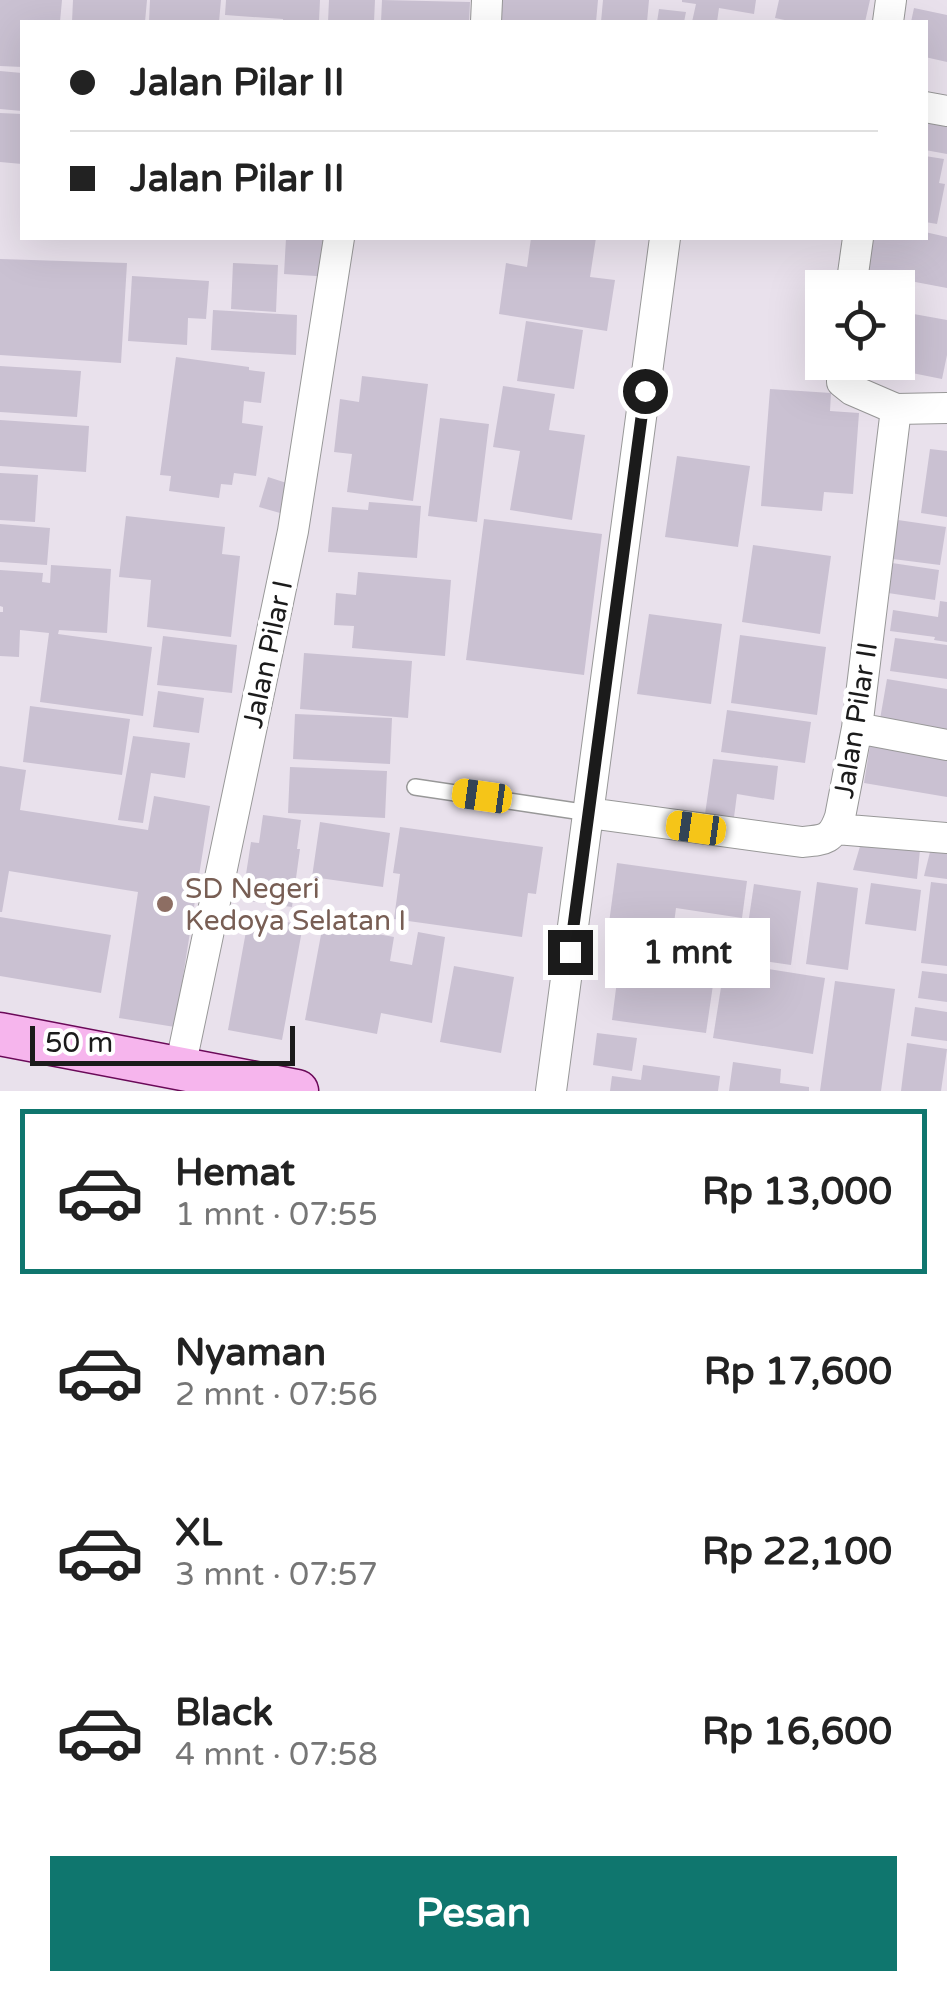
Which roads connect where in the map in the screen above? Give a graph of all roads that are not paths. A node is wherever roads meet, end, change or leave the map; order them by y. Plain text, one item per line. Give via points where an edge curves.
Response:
1 (339, 240) edge
2 (665, 240) edge
3 (858, 240) edge
4 (854, 270) edge
5 (842, 380) edge
6 (896, 408) junction
7 (947, 408) edge
8 (856, 728) junction
9 (947, 745) edge
10 (414, 787) dead end
11 (589, 813) junction
12 (836, 830) junction
13 (947, 838) edge
14 (0, 1034) edge
15 (180, 1068) junction
16 (297, 1091) edge
17 (551, 1091) edge

1 - 15 street, Jalan Pilar I via 293,531
2 - 11 street
3 - 4 street
5 - 6 street
6 - 7 street
6 - 8 street, Jalan Pilar II
8 - 9 street
8 - 12 street, Jalan Pilar II
10 - 11 lane
11 - 12 street, Jalan Pilar II via 802,842 826,839
11 - 17 street
12 - 13 street
14 - 15 street
15 - 16 street

